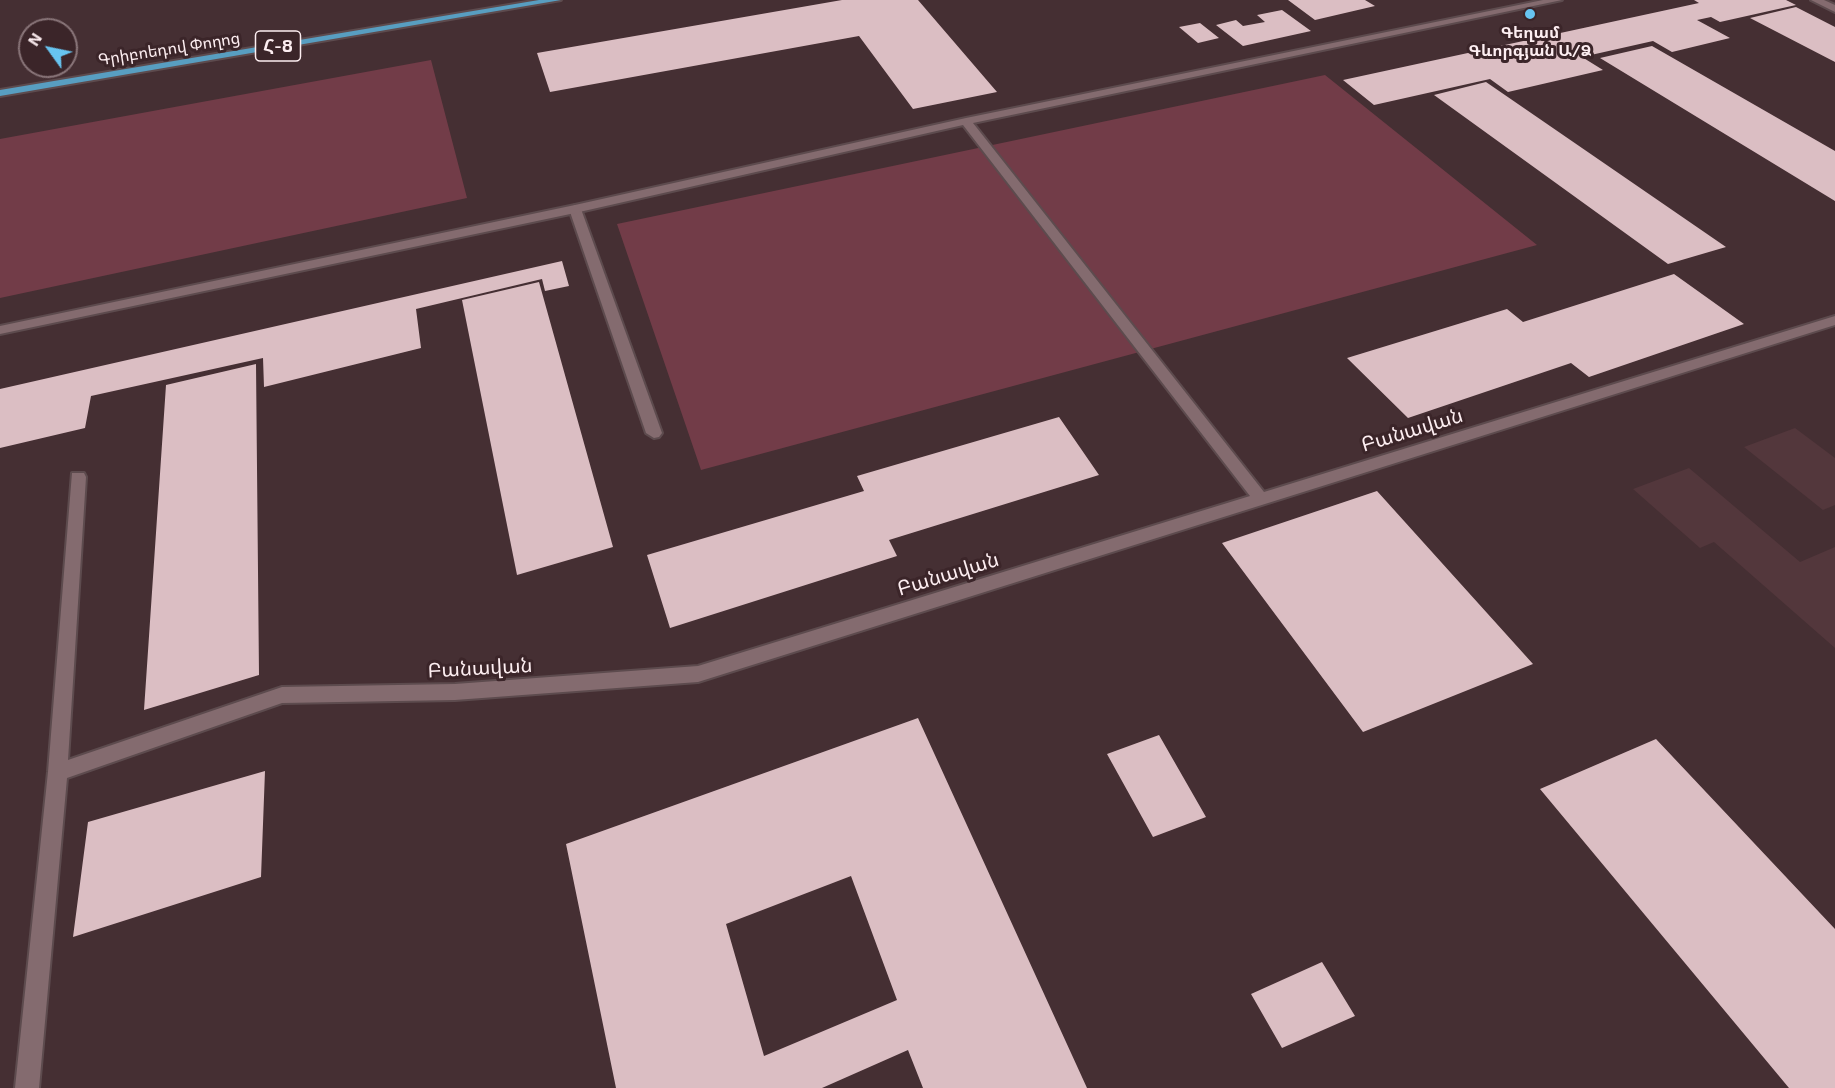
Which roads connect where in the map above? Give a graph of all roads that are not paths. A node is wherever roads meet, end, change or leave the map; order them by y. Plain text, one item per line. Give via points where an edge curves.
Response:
1 (556, 0) edge
2 (1557, 0) edge
3 (1816, 0) edge
4 (1835, 9) edge
5 (0, 93) edge
6 (966, 121) junction
7 (575, 208) junction
8 (1835, 320) edge
9 (0, 330) edge
10 (654, 433) dead end
11 (78, 477) dead end
12 (1261, 499) junction
13 (57, 772) junction
14 (27, 1088) edge

1 - 5 main road, Գրիբոեդով Փողոց / Հ-8
2 - 6 street
3 - 4 street
6 - 7 street
6 - 12 street
7 - 9 street
7 - 10 street
8 - 12 street, Բանավան
11 - 13 street
12 - 13 street, Բանավան via 698,674 455,692 282,695
13 - 14 street

